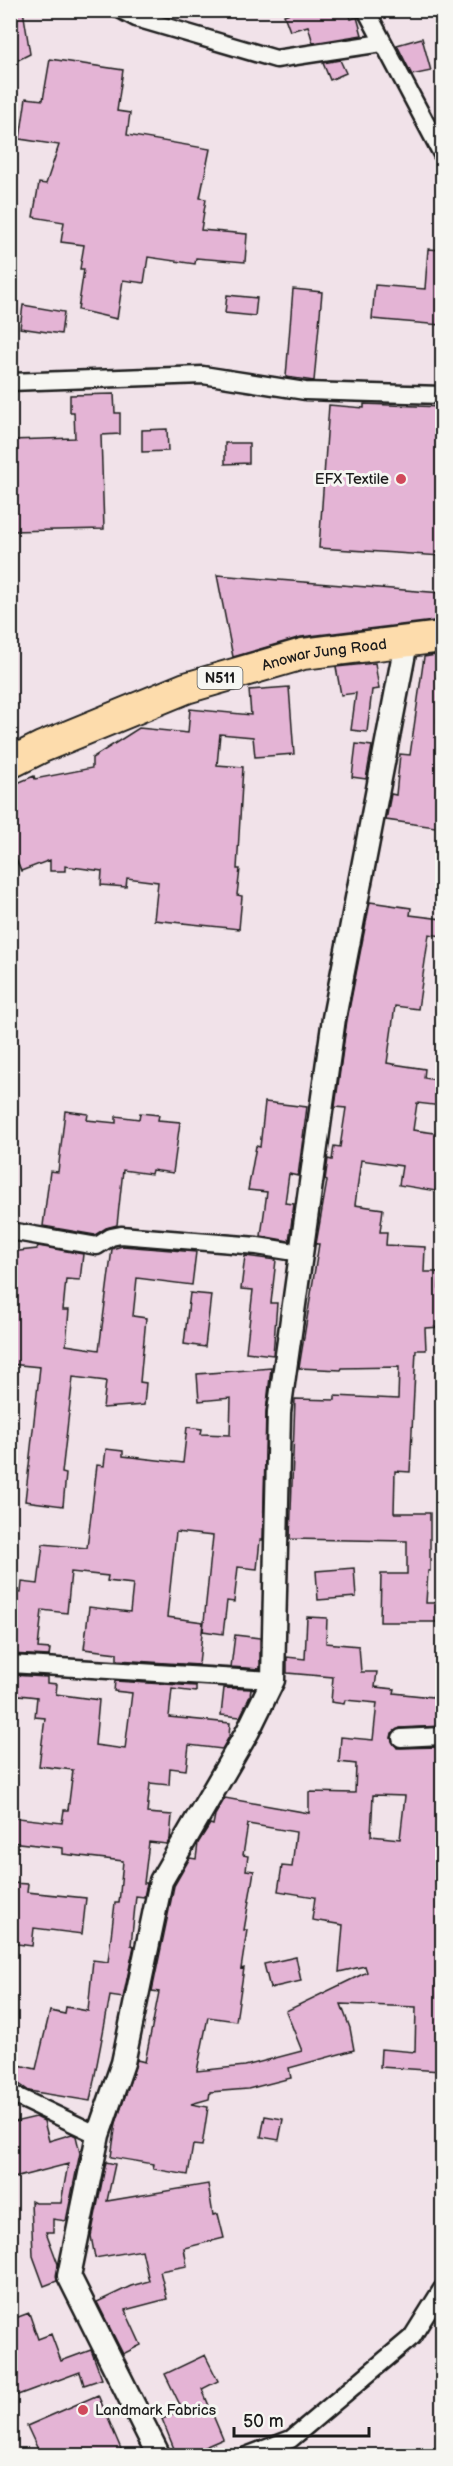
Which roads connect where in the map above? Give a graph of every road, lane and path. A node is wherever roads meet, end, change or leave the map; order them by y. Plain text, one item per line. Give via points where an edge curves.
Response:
1 (121, 10) edge
2 (366, 10) edge
3 (382, 43) junction
4 (442, 153) edge
5 (10, 382) edge
6 (442, 394) edge
7 (442, 637) edge
8 (406, 643) junction
9 (10, 763) edge
10 (10, 1231) edge
11 (301, 1253) junction
12 (10, 1664) edge
13 (273, 1680) junction
14 (442, 1736) edge
15 (401, 1738) dead end
16 (10, 2090) edge
17 (98, 2136) junction
18 (442, 2289) edge
19 (442, 2314) edge
20 (425, 2316) junction
21 (159, 2456) edge
22 (246, 2456) edge

1 - 3 street via 136,18 276,59
2 - 3 street
3 - 4 street
5 - 6 street via 203,375 305,391
7 - 8 highway, Anowar Jung Road / N511
8 - 9 highway, Anowar Jung Road / N511 via 303,654 186,688
8 - 11 street via 334,1018
10 - 11 street via 97,1246 121,1235
11 - 13 street via 279,1412
12 - 13 street
13 - 17 street via 248,1731 160,1881 123,2063
14 - 15 street
16 - 17 street
17 - 21 street via 69,2276
18 - 20 street
19 - 20 street
20 - 22 street via 412,2337 291,2439

